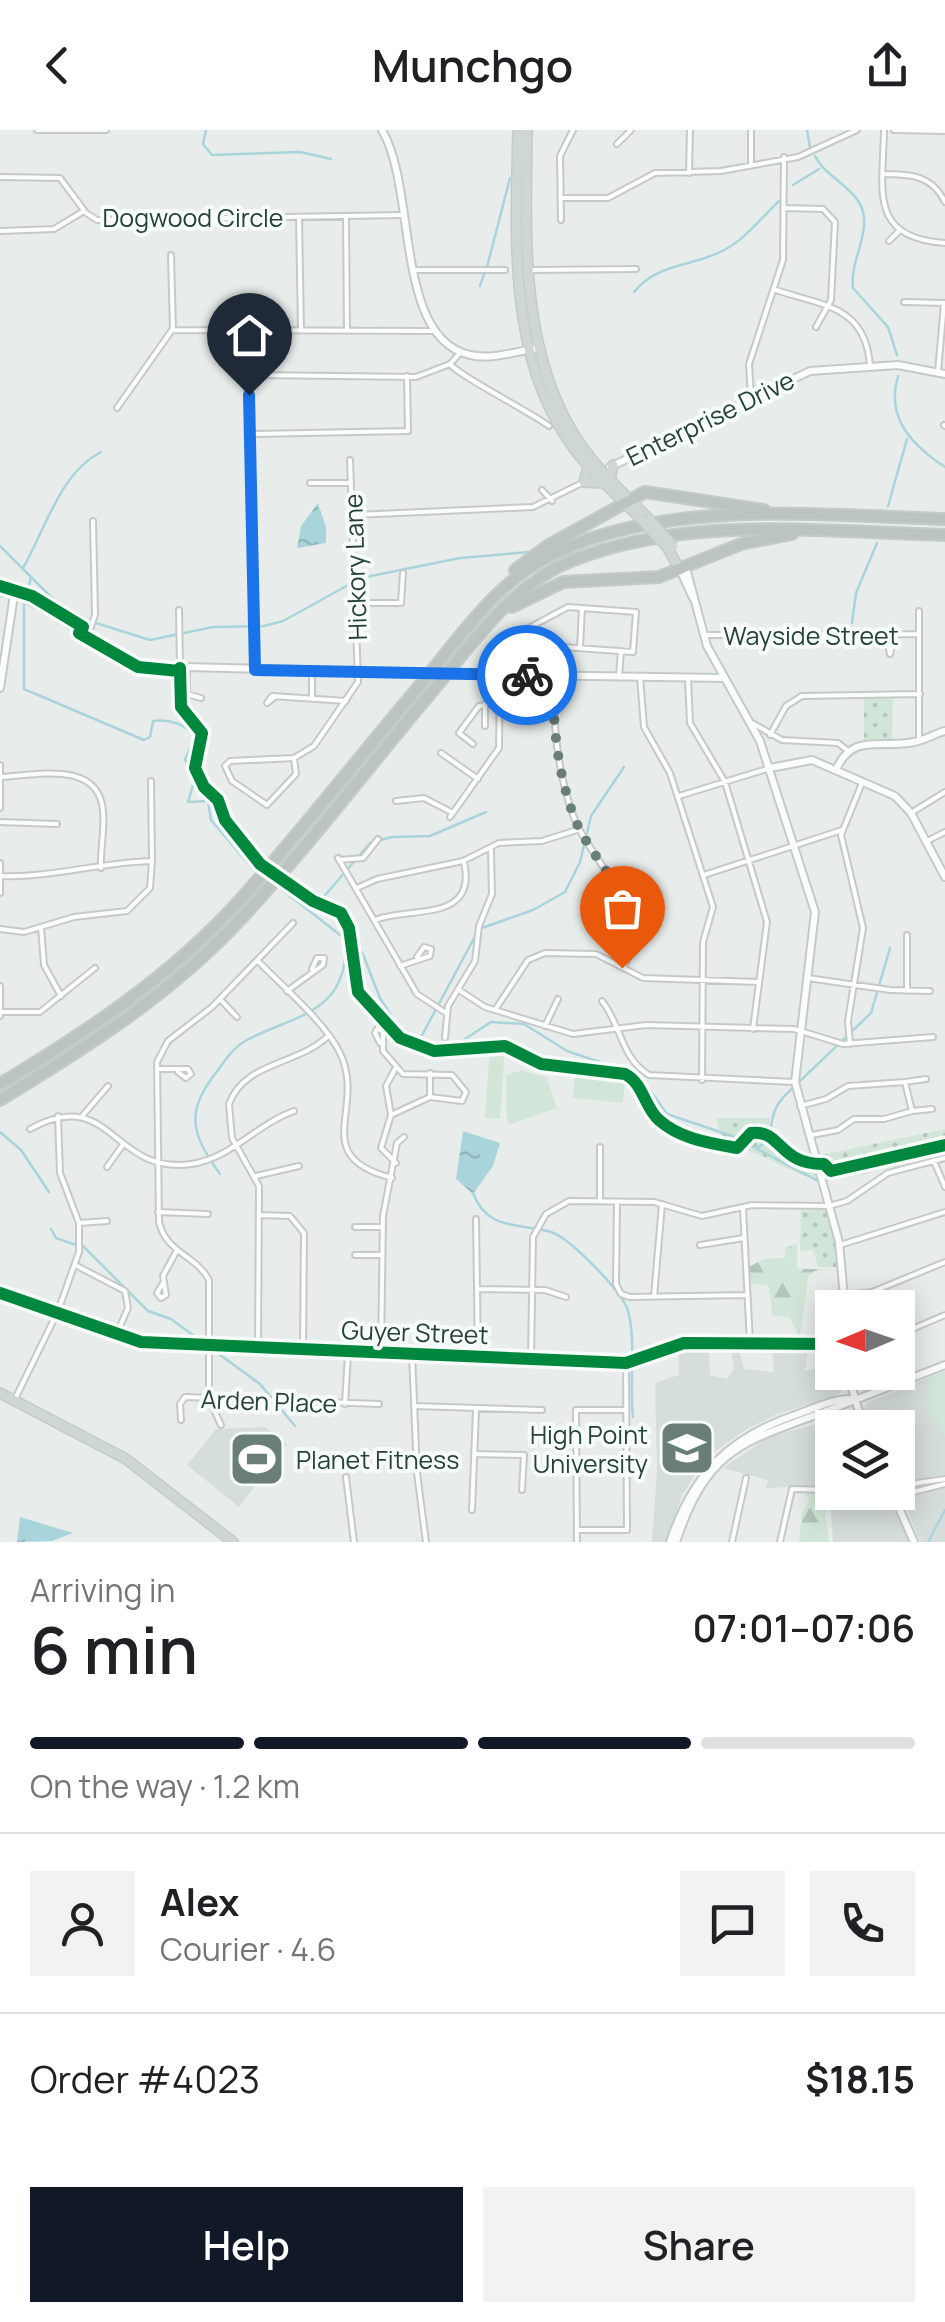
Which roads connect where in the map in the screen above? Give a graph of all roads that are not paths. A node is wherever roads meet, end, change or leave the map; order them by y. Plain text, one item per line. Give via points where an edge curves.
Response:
1 (37, 130) edge
2 (106, 130) edge
3 (382, 130) edge
4 (518, 130) edge
5 (527, 130) edge
6 (573, 130) edge
7 (631, 130) edge
8 (690, 130) edge
9 (751, 130) edge
10 (857, 130) edge
11 (884, 130) edge
12 (894, 130) edge
13 (945, 131) edge
14 (838, 132) edge
15 (617, 144) dead end
16 (784, 158) junction
17 (752, 164) junction
18 (689, 173) junction
19 (883, 174) junction
20 (0, 177) edge
21 (561, 198) junction
22 (945, 202) edge
23 (784, 208) junction
24 (84, 211) junction
25 (346, 216) junction
26 (407, 216) junction
27 (299, 217) junction
28 (561, 220) dead end
29 (0, 231) edge
30 (898, 231) junction
31 (888, 240) dead end
32 (945, 243) edge
33 (171, 255) dead end
34 (636, 269) dead end
35 (415, 270) junction
36 (504, 270) dead end
37 (530, 270) junction
38 (774, 290) junction
39 (904, 302) dead end
40 (944, 303) edge
41 (828, 308) junction
42 (816, 327) dead end
43 (246, 329) junction
44 (174, 330) junction
45 (301, 330) junction
46 (347, 331) junction
47 (432, 331) junction
48 (534, 349) junction
49 (461, 352) junction
50 (450, 364) junction
51 (870, 366) junction
52 (941, 373) edge
53 (248, 375) junction
54 (407, 376) junction
55 (752, 401) junction
56 (117, 408) dead end
57 (549, 426) dead end
58 (250, 434) junction
59 (350, 460) dead end
60 (612, 465) joint
61 (600, 475) junction
62 (584, 482) junction
63 (310, 483) dead end
64 (351, 483) junction
65 (542, 490) dead end
66 (626, 500) junction
67 (552, 501) junction
68 (809, 514) junction
69 (353, 515) junction
70 (945, 519) edge
71 (93, 520) dead end
72 (824, 531) junction
73 (945, 535) edge
74 (683, 569) junction
75 (403, 573) dead end
76 (0, 592) edge
77 (21, 597) junction
78 (356, 602) junction
79 (582, 608) junction
80 (179, 610) dead end
81 (920, 611) dead end
82 (480, 613) junction
83 (886, 634) junction
84 (895, 634) junction
85 (920, 634) junction
86 (88, 635) junction
87 (702, 635) junction
88 (580, 649) junction
89 (621, 652) junction
90 (465, 653) junction
91 (183, 668) junction
92 (255, 670) junction
93 (312, 672) junction
94 (359, 673) junction
95 (500, 675) junction
96 (554, 675) junction
97 (619, 676) junction
98 (640, 676) junction
99 (688, 678) junction
100 (725, 678) junction
101 (0, 688) edge
102 (920, 694) junction
103 (202, 698) dead end
104 (275, 698) dead end
105 (312, 698) junction
106 (346, 701) junction
107 (501, 702) junction
108 (484, 704) junction
109 (752, 723) junction
110 (485, 726) dead end
111 (771, 728) junction
112 (763, 730) junction
113 (945, 731) edge
114 (770, 736) junction
115 (760, 741) junction
116 (920, 741) junction
117 (474, 744) dead end
118 (847, 750) junction
119 (441, 753) dead end
120 (294, 758) junction
121 (0, 765) edge
122 (770, 768) junction
123 (836, 770) junction
124 (2, 777) edge
125 (478, 778) junction
126 (151, 781) dead end
127 (724, 782) junction
128 (863, 782) junction
129 (945, 792) edge
130 (678, 797) junction
131 (396, 801) dead end
132 (0, 808) edge
133 (911, 813) junction
134 (0, 822) edge
135 (57, 824) dead end
136 (579, 829) junction
137 (842, 830) junction
138 (945, 832) edge
139 (378, 838) dead end
140 (926, 842) junction
141 (795, 847) junction
142 (490, 848) junction
143 (152, 861) junction
144 (464, 861) junction
145 (749, 861) junction
146 (0, 863) edge
147 (101, 868) junction
148 (703, 875) junction
149 (1, 876) edge
150 (945, 877) edge
151 (357, 888) junction
152 (0, 893) edge
153 (376, 920) junction
154 (293, 922) dead end
155 (41, 927) junction
156 (0, 929) edge
157 (907, 935) dead end
158 (417, 957) dead end
159 (257, 960) junction
160 (400, 966) junction
161 (95, 968) dead end
162 (622, 968) junction
163 (312, 969) dead end
164 (808, 978) junction
165 (703, 980) junction
166 (758, 982) junction
167 (0, 986) edge
168 (855, 986) junction
169 (459, 990) junction
170 (907, 990) junction
171 (930, 990) dead end
172 (288, 992) junction
173 (61, 996) junction
174 (220, 999) junction
175 (558, 999) dead end
176 (602, 1001) dead end
177 (495, 1010) junction
178 (446, 1013) junction
179 (0, 1014) edge
180 (237, 1017) dead end
181 (546, 1026) junction
182 (702, 1027) junction
183 (754, 1028) junction
184 (618, 1029) junction
185 (800, 1030) junction
186 (328, 1037) junction
187 (933, 1037) dead end
188 (445, 1038) dead end
189 (380, 1043) dead end
190 (850, 1044) junction
191 (157, 1069) junction
192 (396, 1069) junction
193 (178, 1072) dead end
194 (430, 1073) junction
195 (926, 1078) dead end
196 (702, 1080) junction
197 (795, 1082) junction
198 (905, 1082) junction
199 (0, 1084) edge
200 (108, 1086) dead end
201 (430, 1097) junction
202 (0, 1100) edge
203 (800, 1106) junction
204 (932, 1109) dead end
205 (294, 1111) dead end
206 (912, 1111) junction
207 (391, 1115) junction
208 (58, 1116) junction
209 (83, 1116) junction
210 (30, 1130) dead end
211 (809, 1136) junction
212 (404, 1137) dead end
213 (236, 1145) junction
214 (122, 1146) junction
215 (600, 1146) dead end
216 (945, 1158) edge
217 (934, 1161) junction
218 (158, 1162) junction
219 (396, 1163) junction
220 (298, 1166) dead end
221 (107, 1167) dead end
222 (256, 1176) junction
223 (392, 1178) junction
224 (945, 1188) edge
225 (600, 1200) junction
226 (617, 1200) junction
227 (662, 1204) junction
228 (829, 1206) junction
229 (743, 1207) junction
230 (158, 1212) junction
231 (945, 1212) edge
232 (208, 1214) dead end
233 (259, 1215) junction
234 (476, 1218) dead end
235 (107, 1221) dead end
236 (79, 1222) junction
237 (355, 1227) dead end
238 (382, 1227) junction
239 (744, 1238) junction
240 (700, 1245) dead end
241 (840, 1246) junction
242 (176, 1252) junction
243 (355, 1255) dead end
244 (382, 1255) junction
245 (945, 1262) edge
246 (76, 1266) junction
247 (163, 1283) dead end
248 (477, 1289) junction
249 (532, 1290) junction
250 (845, 1290) edge
251 (877, 1290) edge
252 (0, 1292) edge
253 (747, 1295) junction
254 (566, 1297) dead end
255 (654, 1297) junction
256 (58, 1311) junction
257 (945, 1315) edge
258 (915, 1328) edge
259 (118, 1333) junction
260 (750, 1343) junction
261 (815, 1344) edge
262 (209, 1346) junction
263 (258, 1348) junction
264 (303, 1350) junction
265 (348, 1352) junction
266 (381, 1353) junction
267 (412, 1354) junction
268 (478, 1357) junction
269 (531, 1359) junction
270 (626, 1363) junction
271 (945, 1366) edge
272 (850, 1390) edge
273 (0, 1396) edge
274 (209, 1399) junction
275 (852, 1399) junction
276 (13, 1403) junction
277 (346, 1404) junction
278 (379, 1404) dead end
279 (414, 1406) junction
280 (476, 1408) junction
281 (542, 1410) dead end
282 (626, 1410) junction
283 (857, 1410) edge
284 (181, 1420) dead end
285 (221, 1426) dead end
286 (747, 1437) junction
287 (474, 1454) junction
288 (711, 1467) junction
289 (346, 1478) dead end
290 (746, 1478) dead end
291 (945, 1482) edge
292 (915, 1489) edge
293 (522, 1490) dead end
294 (815, 1490) edge
295 (472, 1510) dead end
296 (901, 1510) edge
297 (577, 1530) junction
298 (233, 1542) edge
299 (354, 1542) edge
300 (426, 1542) edge
301 (577, 1542) edge
302 (673, 1542) edge
303 (732, 1542) edge
304 (780, 1542) edge
305 (914, 1542) edge

1 - 2 street
3 - 26 main road via 399,169
4 - 48 main road via 520,264
5 - 37 main road
6 - 21 street via 560,156
7 - 15 street
8 - 18 street
9 - 17 street
10 - 14 street
11 - 19 street
12 - 13 street
14 - 16 street via 807,154
16 - 17 street
16 - 23 street
17 - 18 street
18 - 21 street via 648,175 608,198
19 - 22 street via 922,178
19 - 30 street via 883,203
20 - 24 street, Dogwood Circle via 60,178
21 - 28 street
23 - 38 street via 783,260
23 - 41 street via 823,209 834,218
24 - 27 street, Dogwood Circle via 97,220
24 - 29 street via 54,228
25 - 26 street, Dogwood Circle
25 - 27 street, Dogwood Circle
25 - 46 street
26 - 35 main road
27 - 45 street
30 - 31 street
30 - 32 street
33 - 44 street
34 - 37 street
35 - 36 street
35 - 47 main road
37 - 48 main road
38 - 41 street
38 - 55 street via 749,364
39 - 40 street
40 - 52 street
41 - 42 street
41 - 51 street via 860,327
43 - 44 street
43 - 45 street
43 - 53 street
44 - 56 street
45 - 46 street
46 - 47 street
47 - 49 main road
48 - 49 main road
48 - 61 main road via 564,418
49 - 50 street
50 - 54 street
50 - 57 street
51 - 52 main road, Enterprise Drive
51 - 55 main road, Enterprise Drive via 810,370
53 - 54 street
53 - 58 street
54 - 58 street via 408,431
55 - 60 main road, Enterprise Drive
58 - 92 street
59 - 64 street, Hickory Lane
60 - 61 main road
61 - 62 main road
61 - 62 main road
61 - 66 main road
62 - 67 street
63 - 64 street
64 - 69 street, Hickory Lane
65 - 67 street
66 - 68 highway via 651,491
66 - 74 main road, bridge
66 - 82 highway via 526,560
67 - 69 street via 528,508
68 - 70 highway
68 - 82 highway via 696,520 585,541 536,563
69 - 78 street, Hickory Lane
71 - 86 street via 96,615
72 - 73 highway
72 - 74 highway via 749,542
72 - 90 highway via 698,534 589,554 527,586
74 - 87 main road
74 - 90 highway via 547,587 512,607
75 - 78 street via 401,603
76 - 77 main road
77 - 86 main road
77 - 101 main road
78 - 94 street, Hickory Lane
79 - 88 street
79 - 88 street via 548,615 519,640 528,658 549,646
79 - 89 street via 636,612 633,652
80 - 91 street
81 - 85 street
82 - 199 highway via 206,935 116,1011
83 - 84 street, Wayside Street
83 - 84 street via 890,654
83 - 87 street, Wayside Street
84 - 85 street, Wayside Street
85 - 102 street
86 - 91 main road via 135,663
87 - 100 main road
88 - 89 street
89 - 97 street
90 - 202 highway via 208,953 124,1022
91 - 92 main road
91 - 103 street via 190,698
92 - 93 main road
93 - 94 main road
93 - 105 street
94 - 95 main road, bridge
94 - 106 street
95 - 96 main road
95 - 107 street
96 - 97 main road
96 - 136 street via 557,750
97 - 98 main road
98 - 99 main road
98 - 130 street via 644,726
99 - 100 main road
99 - 127 street via 690,723
100 - 109 main road
102 - 111 street via 802,696
102 - 116 street
104 - 105 street
105 - 106 street
106 - 120 street via 314,746
107 - 108 street
107 - 125 street via 500,745
108 - 110 street
108 - 117 street via 459,733
109 - 112 street
109 - 115 main road
111 - 112 street
111 - 114 street
112 - 114 street
113 - 116 main road
114 - 115 street
114 - 118 street via 838,743
115 - 122 main road
116 - 118 main road
118 - 123 main road
119 - 125 street
120 - 120 street via 230,761 225,766 232,781 267,806 296,774
121 - 124 street
122 - 123 main road via 804,759
122 - 127 street
122 - 141 main road
123 - 128 main road
124 - 132 street
124 - 147 street via 64,773 90,783 103,806
125 - 131 street via 451,815 424,798
126 - 143 street
127 - 130 street
127 - 145 street
128 - 133 main road
128 - 137 street
129 - 133 street
130 - 148 street
133 - 140 main road
134 - 135 street
136 - 142 street
136 - 162 street via 630,910 632,948
137 - 141 street
137 - 168 street via 863,920
138 - 140 street
139 - 151 street via 363,858 338,859
140 - 150 main road
141 - 145 street
141 - 164 main road via 817,920
142 - 144 street
142 - 169 street via 495,884 478,926 475,961
143 - 147 street
143 - 155 street via 150,888 135,906
144 - 151 street
144 - 153 street via 464,885 448,906
145 - 148 street
145 - 166 street via 767,926
146 - 149 street
147 - 149 street
148 - 165 street via 714,914 703,942
149 - 152 street
151 - 153 street
153 - 160 street
154 - 159 street
155 - 156 street
155 - 173 street via 44,965
157 - 170 street
158 - 160 street
159 - 172 street
159 - 174 street
160 - 178 street via 424,1002
161 - 173 street
162 - 165 street via 643,978
162 - 177 street via 596,954 538,954
163 - 172 street
164 - 168 street
164 - 185 main road
165 - 166 street
165 - 182 street
166 - 183 street
167 - 179 street
168 - 170 street
168 - 190 street
169 - 177 street
169 - 178 street
170 - 171 street
172 - 186 street
173 - 179 street via 34,1015
174 - 180 street
174 - 191 street via 168,1042
175 - 181 street
176 - 184 street
177 - 181 street
178 - 188 street
181 - 184 street via 573,1034
182 - 183 street
182 - 184 street
182 - 196 street
183 - 185 street
184 - 196 street via 622,1046 649,1075
185 - 190 street
185 - 197 main road
186 - 213 street via 239,1084 228,1114
186 - 223 street via 346,1072 347,1152 362,1169
187 - 190 street
189 - 192 street
191 - 193 street
191 - 218 street
192 - 194 street via 410,1077
192 - 207 street via 386,1086
194 - 201 street
194 - 201 street via 452,1075 466,1092 456,1103
195 - 198 street
196 - 197 street
197 - 203 main road
198 - 203 street via 848,1086
198 - 206 street
200 - 209 street
201 - 207 street
203 - 211 main road
204 - 206 street
205 - 213 street
206 - 211 street via 854,1119
207 - 219 street via 381,1148
208 - 209 street
208 - 210 street
208 - 236 street via 60,1173
209 - 214 street
211 - 228 main road
212 - 219 street
213 - 218 street via 203,1162
213 - 222 street
214 - 218 street
214 - 221 street
215 - 225 street
216 - 217 street
217 - 224 street
217 - 228 street via 888,1173
218 - 230 street
219 - 223 street
220 - 222 street
222 - 233 street
223 - 238 street
225 - 226 street
225 - 249 street via 562,1202 541,1219 533,1237
226 - 227 street
226 - 255 street via 617,1288 627,1297
227 - 229 street via 702,1216
227 - 255 street
228 - 229 street
228 - 241 main road
229 - 239 street
230 - 232 street
230 - 242 street via 161,1231
231 - 241 street
233 - 263 street
233 - 264 street via 290,1216 304,1233
234 - 248 street
235 - 236 street
236 - 246 street
237 - 238 street
238 - 244 street
239 - 240 street
239 - 253 street
241 - 250 main road
242 - 247 street
242 - 262 street via 209,1280
243 - 244 street
244 - 266 street
245 - 251 street
246 - 256 street
246 - 259 street via 125,1291 128,1308
248 - 249 street
248 - 268 street
249 - 254 street
249 - 269 street
252 - 256 street, Guyer Street
253 - 255 street
253 - 260 street
256 - 259 street, Guyer Street
256 - 276 street
257 - 258 street
259 - 262 street, Guyer Street via 141,1342
260 - 261 street, Guyer Street
260 - 270 street, Guyer Street via 675,1344
262 - 263 street, Guyer Street
262 - 274 street
263 - 264 street, Guyer Street
264 - 265 street, Guyer Street
265 - 266 street, Guyer Street
265 - 277 street
266 - 267 street, Guyer Street
267 - 268 street, Guyer Street
267 - 279 street
268 - 269 street, Guyer Street
269 - 270 street, Guyer Street
270 - 282 street
271 - 275 main road
272 - 275 main road
273 - 276 main road
274 - 277 street, Arden Place
274 - 284 street, Arden Place via 181,1398
274 - 285 street
275 - 283 main road
275 - 286 main road
276 - 298 main road via 126,1459
277 - 278 street, Arden Place
279 - 280 street
279 - 300 street
280 - 281 street
280 - 287 street
282 - 297 street via 626,1530
282 - 297 street via 576,1410
286 - 288 main road
286 - 288 main road
287 - 293 street via 524,1455
287 - 295 street
288 - 302 main road
288 - 302 main road via 684,1502
289 - 299 street
290 - 303 street
291 - 292 street
294 - 304 street via 792,1489
296 - 305 main road
297 - 301 street

